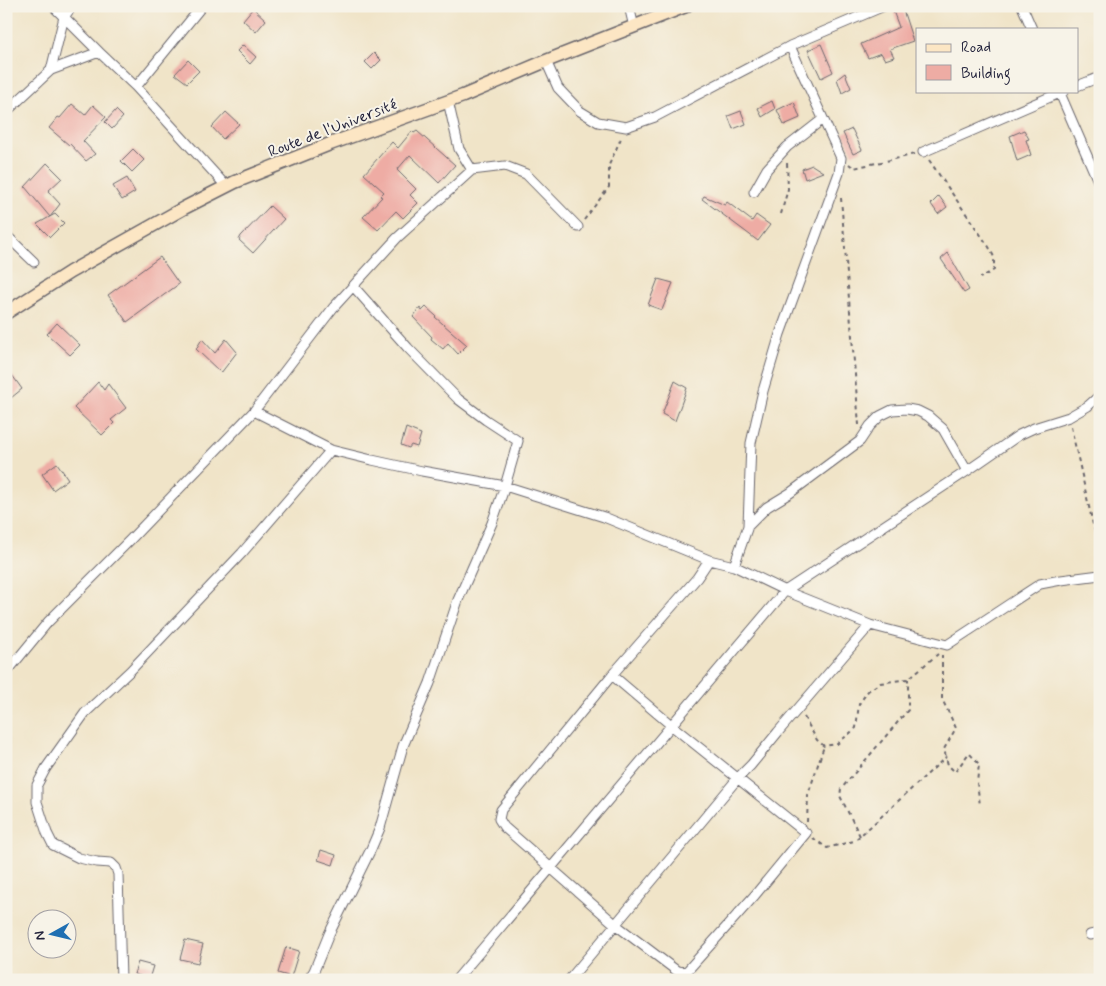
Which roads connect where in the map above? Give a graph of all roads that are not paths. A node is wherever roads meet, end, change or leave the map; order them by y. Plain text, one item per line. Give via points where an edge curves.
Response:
1 (53, 6) edge
2 (72, 6) edge
3 (202, 6) edge
4 (629, 6) edge
5 (686, 6) edge
6 (884, 6) edge
7 (1022, 6) edge
8 (64, 16) junction
9 (634, 27) junction
10 (1032, 28) edge
11 (790, 46) junction
12 (99, 52) junction
13 (546, 61) junction
14 (51, 70) junction
15 (1100, 77) edge
16 (1078, 86) edge
17 (136, 87) junction
18 (1061, 92) edge
19 (448, 101) junction
20 (8, 107) edge
21 (823, 119) junction
22 (923, 152) road end
23 (472, 170) junction
24 (1098, 181) dead end
25 (226, 186) junction
26 (754, 192) dead end
27 (578, 227) road end
28 (6, 235) edge
29 (34, 262) dead end
30 (353, 286) junction
31 (6, 313) edge
32 (1100, 395) edge
33 (254, 411) junction
34 (331, 450) junction
35 (966, 471) junction
36 (505, 486) junction
37 (748, 526) junction
38 (709, 560) junction
39 (734, 566) junction
40 (1100, 575) edge
41 (785, 590) junction
42 (870, 625) junction
43 (6, 673) edge
44 (612, 675) junction
45 (671, 725) junction
46 (738, 778) junction
47 (550, 868) junction
48 (616, 924) junction
49 (1100, 933) edge
50 (1090, 935) dead end
51 (121, 980) edge
52 (308, 980) edge
53 (456, 980) edge
54 (569, 980) edge

1 - 8 street
2 - 8 street
3 - 17 street
4 - 9 street
5 - 9 street, Route de l'Université
6 - 11 street
7 - 10 street
8 - 12 street
8 - 14 street
9 - 13 street, Route de l'Université
11 - 13 street via 655,117 626,127 598,122 580,111 558,88
11 - 21 street
12 - 14 street
12 - 17 street
13 - 19 street, Route de l'Université
14 - 20 street
15 - 16 street
17 - 25 street
18 - 22 street
18 - 24 street
19 - 23 street via 458,149
19 - 25 street, Route de l'Université
21 - 26 street via 787,147 767,169
21 - 37 street via 841,158 839,173 780,334 763,391 751,443
23 - 27 street via 505,166 526,174
23 - 30 street via 397,238
25 - 31 street, Route de l'Université via 70,272
28 - 29 street
30 - 33 street
30 - 36 street via 458,399 518,441
32 - 35 street via 1069,417 1019,435
33 - 34 street
33 - 43 street via 48,622
34 - 36 street
34 - 51 street via 242,553 130,671 85,713 37,785 37,802 53,845 79,858 111,863 116,868
35 - 37 street via 943,429 928,416 907,409 892,410 880,416 860,441 767,507
35 - 41 street
36 - 38 street via 604,517
36 - 52 street via 458,600 430,683 402,746 380,828
37 - 39 street
38 - 39 street
38 - 44 street
39 - 41 street
40 - 42 street via 1040,584 947,645
41 - 42 street
41 - 45 street
42 - 46 street
44 - 45 street
44 - 47 street via 501,810 499,819 504,827
45 - 46 street
45 - 47 street
46 - 48 street
46 - 48 street via 806,833 755,895 688,971 677,971
47 - 48 street
47 - 53 street
48 - 54 street
49 - 50 street

